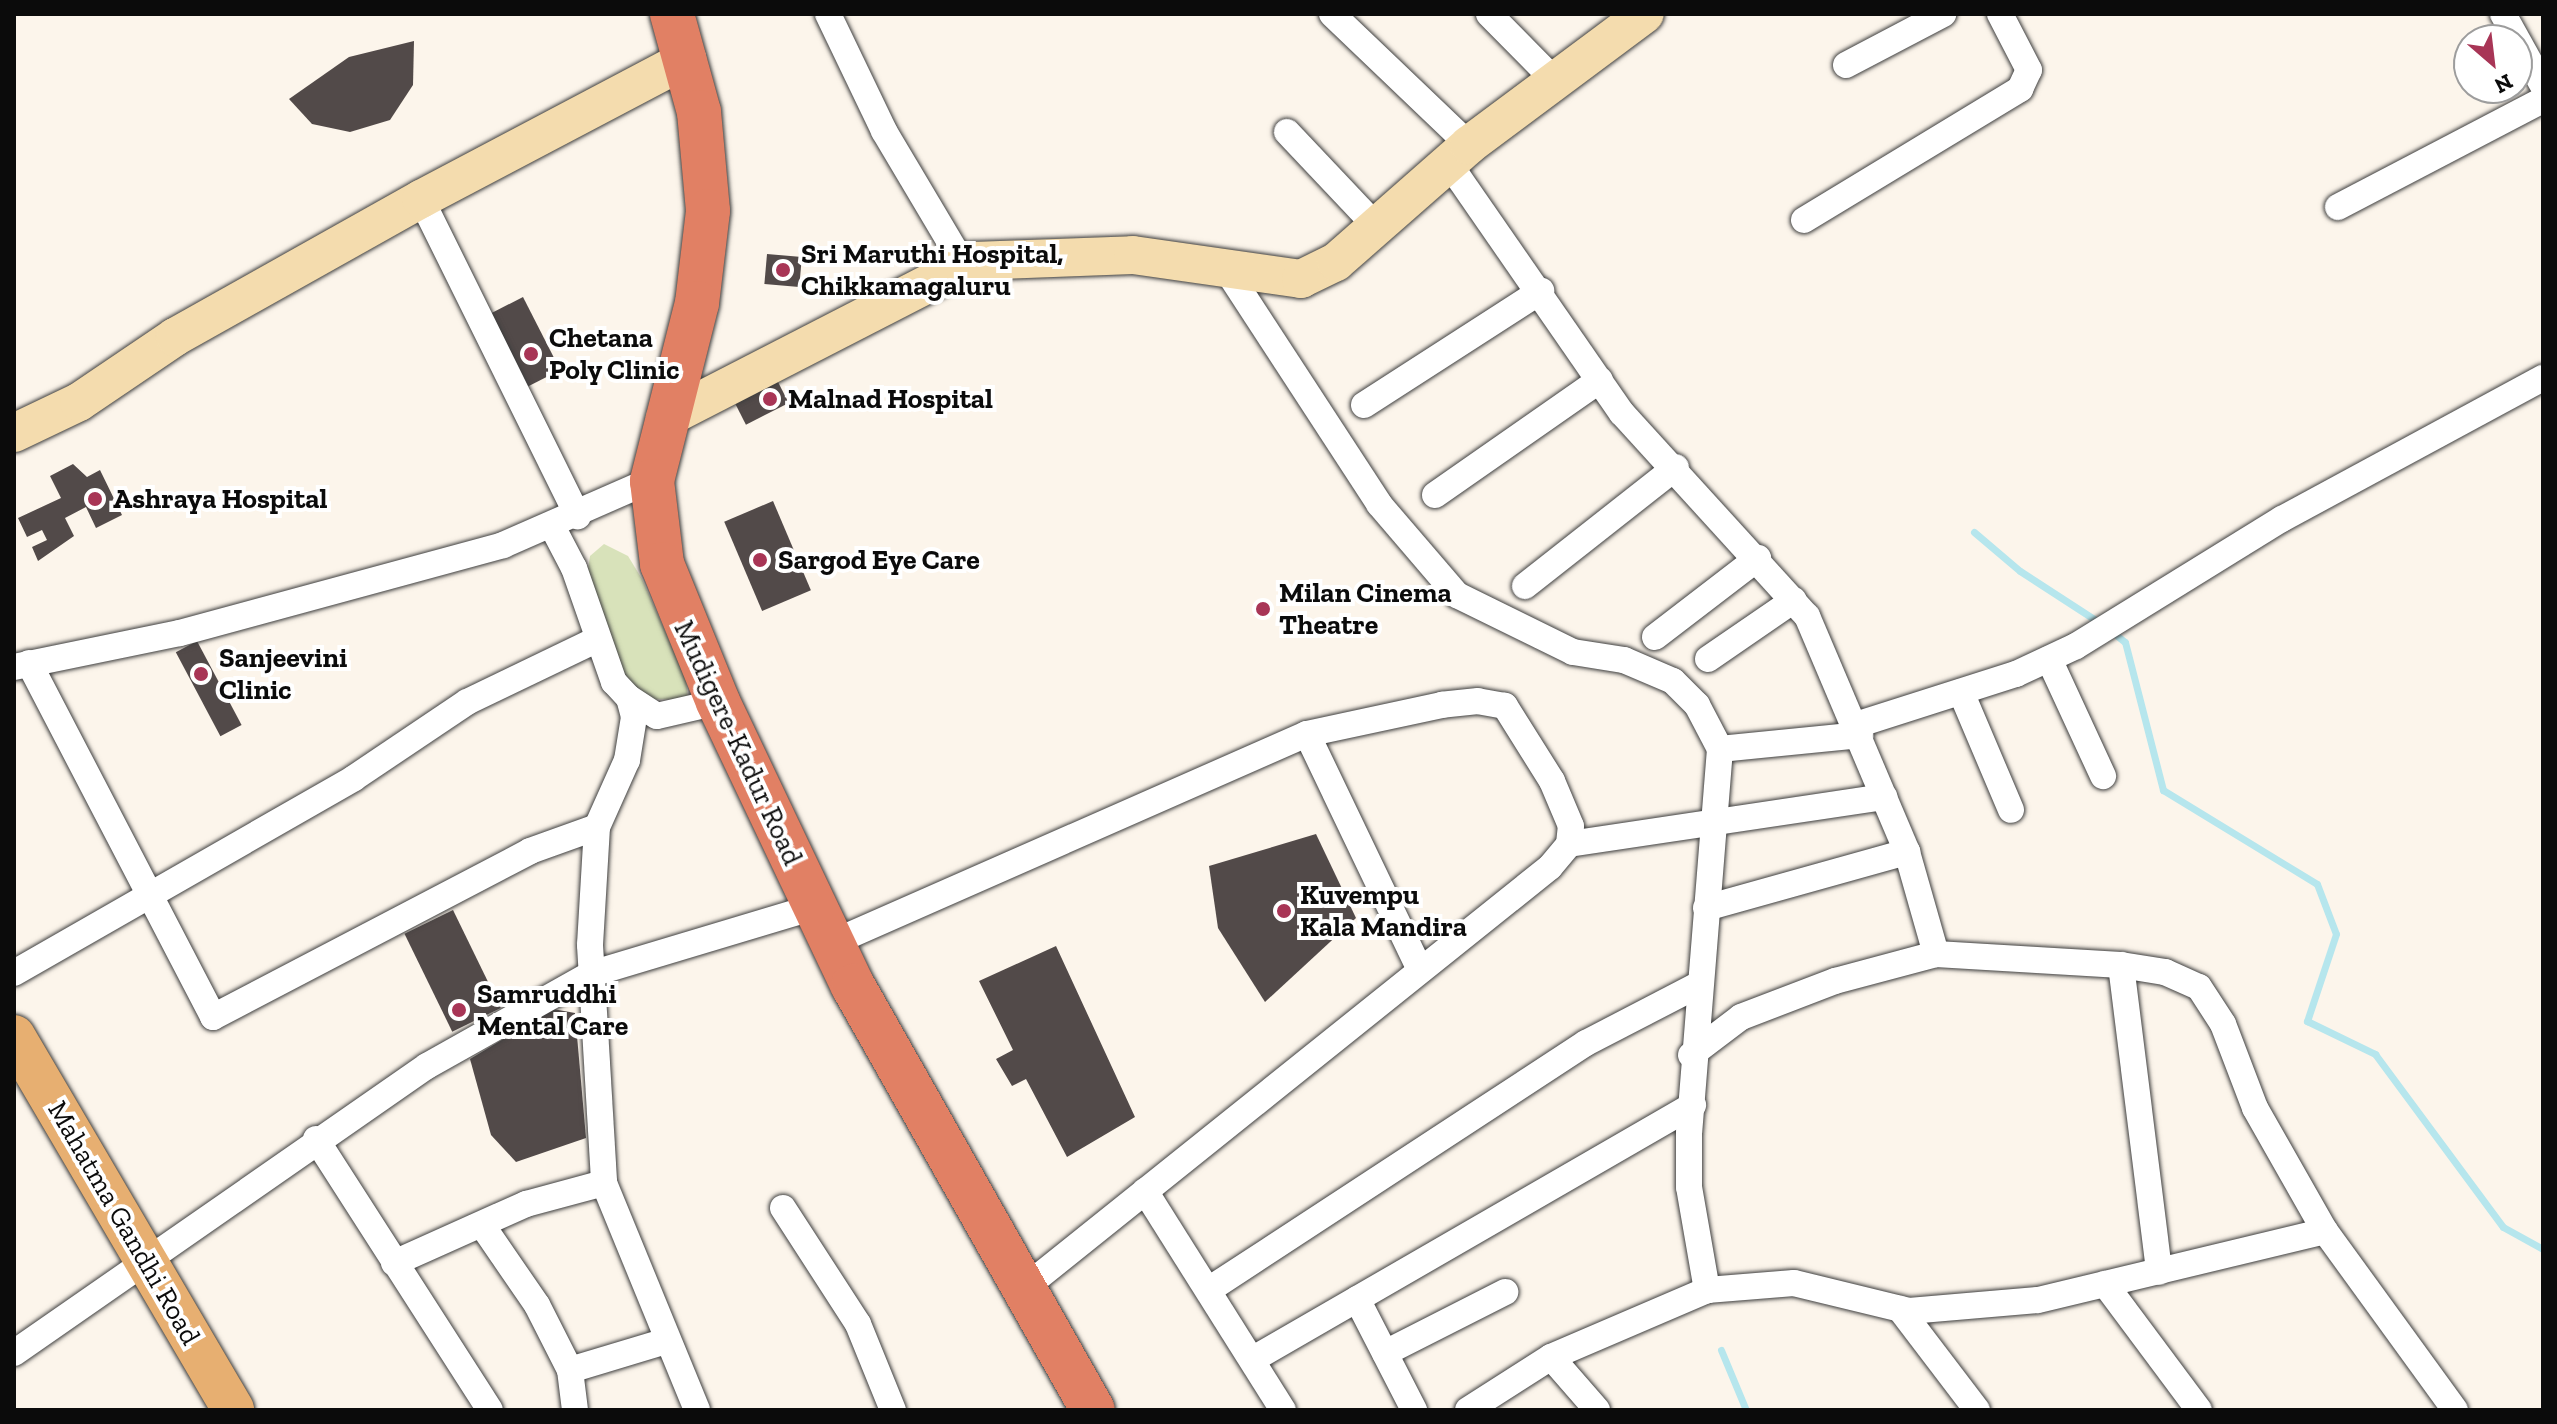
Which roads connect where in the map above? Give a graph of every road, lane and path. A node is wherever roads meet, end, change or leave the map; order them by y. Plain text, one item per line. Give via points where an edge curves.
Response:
1 (672, 14) edge
2 (698, 14) edge
3 (828, 14) edge
4 (1332, 14) edge
5 (1489, 14) edge
6 (1645, 14) edge
7 (1943, 14) edge
8 (2000, 14) edge
9 (2503, 14) edge
10 (687, 59) junction
11 (1846, 65) dead end
12 (1555, 81) junction
13 (2543, 86) edge
14 (2543, 100) edge
15 (1287, 132) dead end
16 (1460, 155) junction
17 (421, 199) junction
18 (2338, 207) dead end
19 (1804, 220) dead end
20 (1375, 225) junction
21 (964, 266) junction
22 (1228, 272) junction
23 (1541, 291) junction
24 (2543, 378) edge
25 (1600, 380) junction
26 (1364, 405) dead end
27 (676, 413) junction
28 (14, 433) edge
29 (1676, 467) junction
30 (664, 474) junction
31 (1435, 495) dead end
32 (578, 516) junction
33 (552, 526) junction
34 (1758, 558) junction
35 (1525, 586) dead end
36 (1794, 600) junction
37 (1655, 637) dead end
38 (598, 639) junction
39 (1708, 659) dead end
40 (2049, 659) junction
41 (22, 665) edge
42 (1961, 692) junction
43 (629, 698) junction
44 (718, 702) junction
45 (1858, 730) junction
46 (1307, 734) junction
47 (1720, 749) junction
48 (2103, 776) dead end
49 (1885, 797) junction
50 (2011, 810) dead end
51 (1712, 820) junction
52 (597, 827) junction
53 (1569, 844) junction
54 (1907, 852) junction
55 (152, 892) junction
56 (1706, 908) junction
57 (835, 927) junction
58 (1936, 954) junction
59 (2121, 965) junction
60 (1420, 970) junction
61 (14, 973) edge
62 (591, 974) junction
63 (1700, 984) junction
64 (14, 1036) edge
65 (1691, 1055) junction
66 (1693, 1105) junction
67 (316, 1139) junction
68 (604, 1183) junction
69 (1145, 1191) junction
70 (783, 1208) dead end
71 (482, 1225) junction
72 (2325, 1231) junction
73 (145, 1259) junction
74 (394, 1263) junction
75 (2159, 1272) junction
76 (1036, 1279) junction
77 (2105, 1284) junction
78 (1210, 1289) junction
79 (1707, 1290) junction
80 (1505, 1292) dead end
81 (1357, 1299) junction
82 (1900, 1309) junction
83 (666, 1341) junction
84 (14, 1353) edge
85 (1385, 1353) junction
86 (1551, 1357) junction
87 (1255, 1358) junction
88 (570, 1370) junction
89 (233, 1410) edge
90 (490, 1410) edge
91 (575, 1410) edge
92 (697, 1410) edge
93 (893, 1410) edge
94 (1093, 1410) edge
95 (1121, 1410) edge
96 (1283, 1410) edge
97 (1414, 1410) edge
98 (1468, 1410) edge
99 (1597, 1410) edge
100 (1977, 1410) edge
101 (2199, 1410) edge
102 (2455, 1410) edge

1 - 10 highway, Mudigere-Kadur Road
2 - 27 highway, Mudigere-Kadur Road via 726,129 729,214 713,321
3 - 21 street via 884,131
4 - 16 street
5 - 12 street
6 - 12 street via 1599,43
7 - 11 street
8 - 19 street via 2029,70 2020,89
9 - 13 street
10 - 17 street
10 - 27 highway, Mudigere-Kadur Road via 706,158 706,256
12 - 16 street
14 - 18 street
15 - 20 street
16 - 20 street
16 - 23 street
17 - 28 street via 175,337 79,402
17 - 32 street
20 - 22 street via 1336,262 1301,279
21 - 22 street via 973,261 1133,255
21 - 27 street
22 - 47 street via 1379,504 1457,595 1573,652 1624,660 1673,681 1697,705
23 - 25 street
23 - 26 street
24 - 40 street via 2282,519
25 - 29 street via 1622,413
25 - 31 street
27 - 30 highway, Mudigere-Kadur Road
29 - 34 street
29 - 35 street
30 - 32 street
30 - 44 highway, Mudigere-Kadur Road via 662,564
30 - 57 highway, Mudigere-Kadur Road via 700,597
32 - 33 street
33 - 38 street
33 - 41 street via 288,606
34 - 36 street
34 - 37 street
36 - 39 street
36 - 45 street via 1807,616
38 - 43 street via 614,682
38 - 55 street via 467,702 354,778
40 - 42 street
40 - 48 street
41 - 55 street
42 - 45 street
42 - 50 street
43 - 44 street via 657,716
43 - 52 street via 634,717 627,760
44 - 57 highway, Mudigere-Kadur Road
45 - 47 street
45 - 49 street
46 - 53 street via 1442,705 1478,701 1505,706 1552,781 1571,826
46 - 57 street
46 - 60 street
47 - 51 street
49 - 51 street
49 - 54 street
51 - 53 street
51 - 56 street
52 - 55 street via 530,851 217,1017 208,1012
52 - 62 street
53 - 60 street via 1550,867
54 - 56 street
54 - 58 street
55 - 61 street
56 - 63 street
57 - 62 street
57 - 76 highway, Mudigere-Kadur Road
58 - 59 street
58 - 65 street via 1835,981 1741,1017
59 - 72 street via 2165,972 2199,987 2223,1024 2255,1108
59 - 75 street
60 - 69 street
62 - 67 street via 427,1066
62 - 68 street
63 - 65 street
63 - 78 street via 1586,1043
64 - 73 main road, Mahatma Gandhi Road
65 - 66 street
66 - 79 street via 1689,1187
66 - 81 street
67 - 73 street
67 - 74 street
68 - 71 street via 526,1204
68 - 83 street
69 - 76 street
69 - 78 street
70 - 93 street via 858,1324
71 - 74 street
71 - 88 street via 537,1305
72 - 75 street
72 - 102 street
73 - 84 street
73 - 89 main road, Mahatma Gandhi Road
74 - 90 street
75 - 77 street
76 - 94 highway, Mudigere-Kadur Road
76 - 95 highway, Mudigere-Kadur Road
77 - 82 street via 2038,1300
77 - 101 street
78 - 87 street
79 - 82 street via 1794,1283
79 - 86 street
80 - 85 street
81 - 85 street
81 - 87 street
82 - 100 street
83 - 88 street
83 - 92 street
85 - 97 street
86 - 98 street
86 - 99 street
87 - 96 street
88 - 91 street

